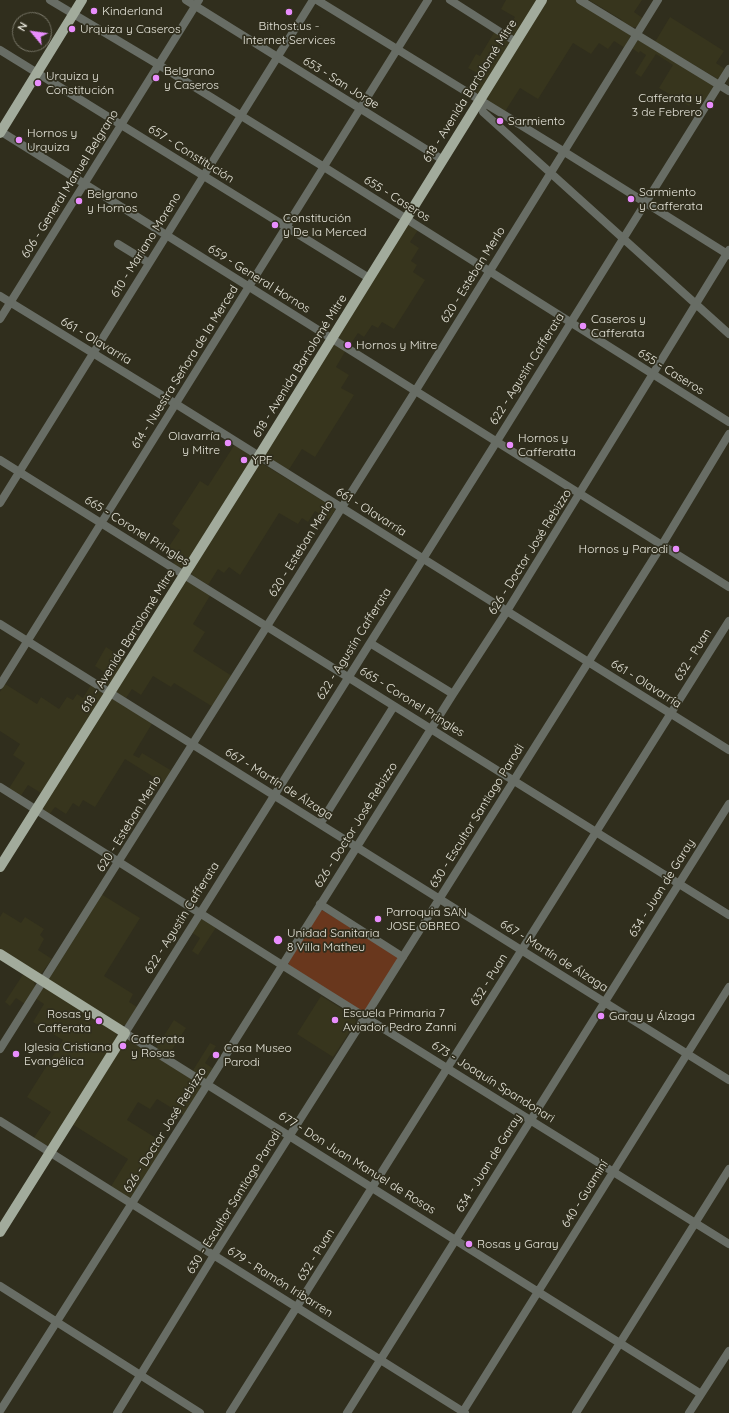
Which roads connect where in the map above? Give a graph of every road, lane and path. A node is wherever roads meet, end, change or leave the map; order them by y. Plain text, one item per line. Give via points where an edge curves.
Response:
1 (50, 0) edge
2 (82, 0) edge
3 (186, 0) edge
4 (313, 0) edge
5 (317, 0) edge
6 (428, 0) edge
7 (450, 0) edge
8 (542, 0) edge
9 (580, 0) edge
10 (658, 0) edge
11 (197, 3) edge
12 (73, 14) junction
13 (637, 34) junction
14 (516, 42) junction
15 (397, 49) junction
16 (0, 50) edge
17 (278, 57) junction
18 (158, 65) junction
19 (729, 69) edge
20 (37, 73) junction
21 (719, 85) junction
22 (729, 91) edge
23 (480, 100) junction
24 (360, 108) junction
25 (241, 117) junction
26 (121, 125) junction
27 (0, 132) edge
28 (564, 151) junction
29 (443, 160) junction
30 (324, 167) junction
31 (550, 172) junction
32 (203, 176) junction
33 (84, 185) junction
34 (645, 203) junction
35 (406, 219) junction
36 (286, 227) junction
37 (167, 235) junction
38 (623, 237) junction
39 (118, 244) dead end
40 (728, 253) edge
41 (149, 263) junction
42 (489, 272) junction
43 (369, 278) junction
44 (250, 287) junction
45 (0, 296) edge
46 (11, 303) junction
47 (696, 304) junction
48 (0, 319) edge
49 (571, 323) junction
50 (729, 334) edge
51 (332, 339) junction
52 (93, 353) junction
53 (654, 374) junction
54 (416, 390) junction
55 (176, 404) junction
56 (729, 422) edge
57 (729, 434) edge
58 (497, 441) junction
59 (259, 456) junction
60 (0, 460) edge
61 (20, 472) junction
62 (581, 493) junction
63 (0, 503) edge
64 (342, 508) junction
65 (101, 523) junction
66 (662, 545) junction
67 (423, 558) junction
68 (184, 575) junction
69 (729, 587) edge
70 (507, 611) junction
71 (729, 621) edge
72 (0, 624) edge
73 (267, 627) junction
74 (27, 641) junction
75 (370, 643) junction
76 (588, 662) junction
77 (348, 677) junction
78 (0, 685) edge
79 (111, 693) junction
80 (453, 694) junction
81 (394, 706) junction
82 (671, 713) junction
83 (432, 728) junction
84 (193, 744) junction
85 (729, 750) edge
86 (514, 780) junction
87 (0, 787) edge
88 (274, 796) junction
89 (729, 804) edge
90 (36, 810) junction
91 (320, 824) junction
92 (596, 832) junction
93 (357, 846) junction
94 (118, 862) junction
95 (0, 867) edge
96 (679, 884) junction
97 (440, 898) junction
98 (320, 904) junction
99 (200, 914) junction
100 (729, 915) edge
101 (522, 950) junction
102 (0, 954) edge
103 (403, 957) junction
104 (282, 965) junction
105 (43, 981) junction
106 (729, 987) edge
107 (604, 1002) junction
108 (366, 1017) junction
109 (125, 1033) junction
110 (0, 1049) edge
111 (688, 1054) junction
112 (448, 1068) junction
113 (729, 1080) edge
114 (208, 1085) junction
115 (530, 1120) junction
116 (0, 1121) edge
117 (290, 1136) junction
118 (50, 1152) junction
119 (729, 1169) edge
120 (613, 1171) junction
121 (372, 1188) junction
122 (132, 1204) junction
123 (696, 1223) junction
124 (0, 1232) edge
125 (455, 1240) junction
126 (729, 1244) edge
127 (214, 1255) junction
128 (0, 1286) edge
129 (538, 1291) junction
130 (297, 1307) junction
131 (57, 1322) junction
132 (619, 1344) junction
133 (729, 1351) edge
134 (380, 1360) junction
135 (140, 1375) junction
136 (701, 1394) junction
137 (0, 1411) edge
138 (117, 1413) edge
139 (200, 1413) edge
140 (230, 1413) edge
141 (347, 1413) edge
142 (463, 1413) edge
143 (576, 1413) edge
144 (689, 1413) edge

1 - 12 street, 655 - Caseros
2 - 12 main road
3 - 11 street, 653 - San Jorge
4 - 17 street, 610 - Mariano Moreno
5 - 15 street
6 - 15 street, 614 - Nuestra Señora de la Merced
7 - 14 street
8 - 14 main road, 618 - Avenida Bartolomé Mitre
9 - 13 street
10 - 13 street, 620 - Esteban Merlo
11 - 17 street, 653 - San Jorge
11 - 18 street, 606 - General Manuel Belgrano
12 - 18 street, 655 - Caseros
12 - 20 main road
13 - 21 street
13 - 28 street, 620 - Esteban Merlo
14 - 23 main road, 618 - Avenida Bartolomé Mitre
15 - 23 street
15 - 24 street, 614 - Nuestra Señora de la Merced
16 - 20 street, 657 - Constitución
17 - 24 street, 653 - San Jorge
17 - 25 street, 610 - Mariano Moreno
18 - 25 street, 655 - Caseros
18 - 26 street, 606 - General Manuel Belgrano
19 - 21 street, 622 - Agustín Cafferata
20 - 26 street, 657 - Constitución
20 - 27 main road
21 - 22 street
21 - 34 street, 622 - Agustín Cafferata
23 - 28 street
23 - 29 main road, 618 - Avenida Bartolomé Mitre
23 - 31 street via 483,112
24 - 29 street, 653 - San Jorge
24 - 30 street, 614 - Nuestra Señora de la Merced
25 - 30 street, 655 - Caseros
25 - 32 street, 610 - Mariano Moreno
26 - 32 street, 657 - Constitución
26 - 33 street, 606 - General Manuel Belgrano
27 - 33 street, 659 - General Hornos
28 - 31 street, 620 - Esteban Merlo
28 - 34 street
29 - 35 main road, 618 - Avenida Bartolomé Mitre
30 - 35 street, 655 - Caseros
30 - 36 street, 614 - Nuestra Señora de la Merced
31 - 38 street
31 - 42 street, 620 - Esteban Merlo
32 - 36 street, 657 - Constitución
32 - 37 street, 610 - Mariano Moreno
33 - 37 street, 659 - General Hornos
33 - 46 street, 606 - General Manuel Belgrano
34 - 38 street, 622 - Agustín Cafferata
34 - 40 street
35 - 42 street, 655 - Caseros
35 - 43 main road, 618 - Avenida Bartolomé Mitre
36 - 43 street, 657 - Constitución
36 - 44 street, 614 - Nuestra Señora de la Merced
37 - 41 street, 610 - Mariano Moreno
37 - 44 street, 659 - General Hornos
38 - 47 street
38 - 49 street, 622 - Agustín Cafferata
39 - 41 street
40 - 47 street, 626 - Doctor José Rebizzo
41 - 52 street, 610 - Mariano Moreno
42 - 49 street, 655 - Caseros
42 - 54 street, 620 - Esteban Merlo
43 - 51 main road, 618 - Avenida Bartolomé Mitre
44 - 51 street, 659 - General Hornos
44 - 55 street, 614 - Nuestra Señora de la Merced
45 - 46 street, 661 - Olavarría
46 - 48 street, 606 - General Manuel Belgrano
46 - 52 street, 661 - Olavarría
47 - 50 street
47 - 53 street, 626 - Doctor José Rebizzo
49 - 53 street, 655 - Caseros
49 - 58 street, 622 - Agustín Cafferata
51 - 54 street, 659 - General Hornos
51 - 59 main road, 618 - Avenida Bartolomé Mitre
52 - 55 street, 661 - Olavarría
52 - 61 street, 610 - Mariano Moreno
53 - 56 street, 655 - Caseros
53 - 62 street, 626 - Doctor José Rebizzo
54 - 58 street, 659 - General Hornos
54 - 64 street, 620 - Esteban Merlo
55 - 59 street, 661 - Olavarría
55 - 65 street, 614 - Nuestra Señora de la Merced
57 - 66 street, 630 - Escultor Santiago Parodi
58 - 62 street, 659 - General Hornos
58 - 67 street, 622 - Agustín Cafferata
59 - 64 street, 661 - Olavarría
59 - 68 main road, 618 - Avenida Bartolomé Mitre
60 - 61 street, 665 - Coronel Pringles
61 - 63 street, 610 - Mariano Moreno
61 - 65 street, 665 - Coronel Pringles
62 - 66 street, 659 - General Hornos
62 - 70 street, 626 - Doctor José Rebizzo
64 - 67 street, 661 - Olavarría
64 - 73 street, 620 - Esteban Merlo
65 - 68 street, 665 - Coronel Pringles
65 - 74 street, 614 - Nuestra Señora de la Merced
66 - 69 street, 659 - General Hornos
66 - 76 street, 630 - Escultor Santiago Parodi
67 - 70 street, 661 - Olavarría
67 - 75 street, 622 - Agustín Cafferata
68 - 73 street, 665 - Coronel Pringles
68 - 79 main road, 618 - Avenida Bartolomé Mitre
70 - 76 street, 661 - Olavarría
70 - 80 street, 626 - Doctor José Rebizzo
71 - 82 street, 632 - Puan
72 - 74 street, 667 - Martín de Álzaga
73 - 77 street, 665 - Coronel Pringles
73 - 84 street, 620 - Esteban Merlo
74 - 78 street, 614 - Nuestra Señora de la Merced
74 - 79 street, 667 - Martín de Álzaga
75 - 77 street, 622 - Agustín Cafferata
75 - 80 street
76 - 82 street, 661 - Olavarría
76 - 86 street, 630 - Escultor Santiago Parodi
77 - 81 street, 665 - Coronel Pringles
77 - 88 street, 622 - Agustín Cafferata
79 - 84 street, 667 - Martín de Álzaga
79 - 90 main road, 618 - Avenida Bartolomé Mitre
80 - 83 street, 626 - Doctor José Rebizzo
81 - 83 street, 665 - Coronel Pringles
81 - 91 street
82 - 85 street, 661 - Olavarría
82 - 92 street, 632 - Puan
83 - 86 street, 665 - Coronel Pringles
83 - 93 street, 626 - Doctor José Rebizzo
84 - 88 street, 667 - Martín de Álzaga
84 - 94 street, 620 - Esteban Merlo
86 - 92 street, 665 - Coronel Pringles
86 - 97 street, 630 - Escultor Santiago Parodi
87 - 90 street, 673 - Joaquín Spandonari
88 - 91 street, 667 - Martín de Álzaga
88 - 99 street, 622 - Agustín Cafferata
89 - 96 street, 634 - Juan de Garay
90 - 94 street, 673 - Joaquín Spandonari
90 - 95 main road, 618 - Avenida Bartolomé Mitre
91 - 93 street, 667 - Martín de Álzaga
92 - 96 street, 665 - Coronel Pringles
92 - 101 street, 632 - Puan
93 - 97 street, 667 - Martín de Álzaga
93 - 98 street, 626 - Doctor José Rebizzo
94 - 99 street, 673 - Joaquín Spandonari
94 - 105 street, 620 - Esteban Merlo
96 - 100 street, 665 - Coronel Pringles
96 - 107 street, 634 - Juan de Garay
97 - 101 street, 667 - Martín de Álzaga
97 - 103 street, 630 - Escultor Santiago Parodi
98 - 103 street
98 - 104 street, 626 - Doctor José Rebizzo
99 - 104 street, 673 - Joaquín Spandonari
99 - 109 street, 622 - Agustín Cafferata
101 - 107 street, 667 - Martín de Álzaga
101 - 112 street, 632 - Puan
102 - 105 main road, 677 - Don Juan Manuel de Rosas
103 - 108 street, 630 - Escultor Santiago Parodi
104 - 108 street, 673 - Joaquín Spandonari
104 - 114 street, 626 - Doctor José Rebizzo
105 - 109 main road, 677 - Don Juan Manuel de Rosas
105 - 110 street, 620 - Esteban Merlo
106 - 111 street, 640 - Guaminí
107 - 111 street, 667 - Martín de Álzaga
107 - 115 street, 634 - Juan de Garay
108 - 112 street, 673 - Joaquín Spandonari
108 - 117 street, 630 - Escultor Santiago Parodi
109 - 114 street, 677 - Don Juan Manuel de Rosas
109 - 118 main road, 622 - Agustín Cafferata
111 - 113 street, 667 - Martín de Álzaga
111 - 120 street, 640 - Guaminí
112 - 115 street, 673 - Joaquín Spandonari
112 - 121 street, 632 - Puan
114 - 117 street, 677 - Don Juan Manuel de Rosas
114 - 122 street, 626 - Doctor José Rebizzo
115 - 120 street, 673 - Joaquín Spandonari
115 - 125 street, 634 - Juan de Garay
116 - 118 street, 679 - Ramón Iribarren
117 - 121 street, 677 - Don Juan Manuel de Rosas
117 - 127 street, 630 - Escultor Santiago Parodi
118 - 122 street, 679 - Ramón Iribarren
118 - 124 main road, 622 - Agustín Cafferata
119 - 123 street
120 - 123 street, 673 - Joaquín Spandonari
120 - 129 street, 640 - Guaminí
121 - 125 street, 677 - Don Juan Manuel de Rosas
121 - 130 street, 632 - Puan
122 - 127 street, 679 - Ramón Iribarren
122 - 131 street, 626 - Doctor José Rebizzo
123 - 126 street, 673 - Joaquín Spandonari
123 - 132 street
125 - 129 street, 677 - Don Juan Manuel de Rosas
125 - 134 street, 634 - Juan de Garay
127 - 130 street, 679 - Ramón Iribarren
127 - 135 street, 630 - Escultor Santiago Parodi
128 - 131 street
129 - 132 street, 677 - Don Juan Manuel de Rosas
129 - 142 street, 640 - Guaminí
130 - 134 street, 679 - Ramón Iribarren
130 - 140 street, 632 - Puan
131 - 135 street
131 - 137 street, 626 - Doctor José Rebizzo
132 - 136 street, 677 - Don Juan Manuel de Rosas
132 - 143 street
133 - 136 street
134 - 141 street, 634 - Juan de Garay
134 - 142 street, 679 - Ramón Iribarren
135 - 138 street, 630 - Escultor Santiago Parodi
135 - 139 street
136 - 144 street

